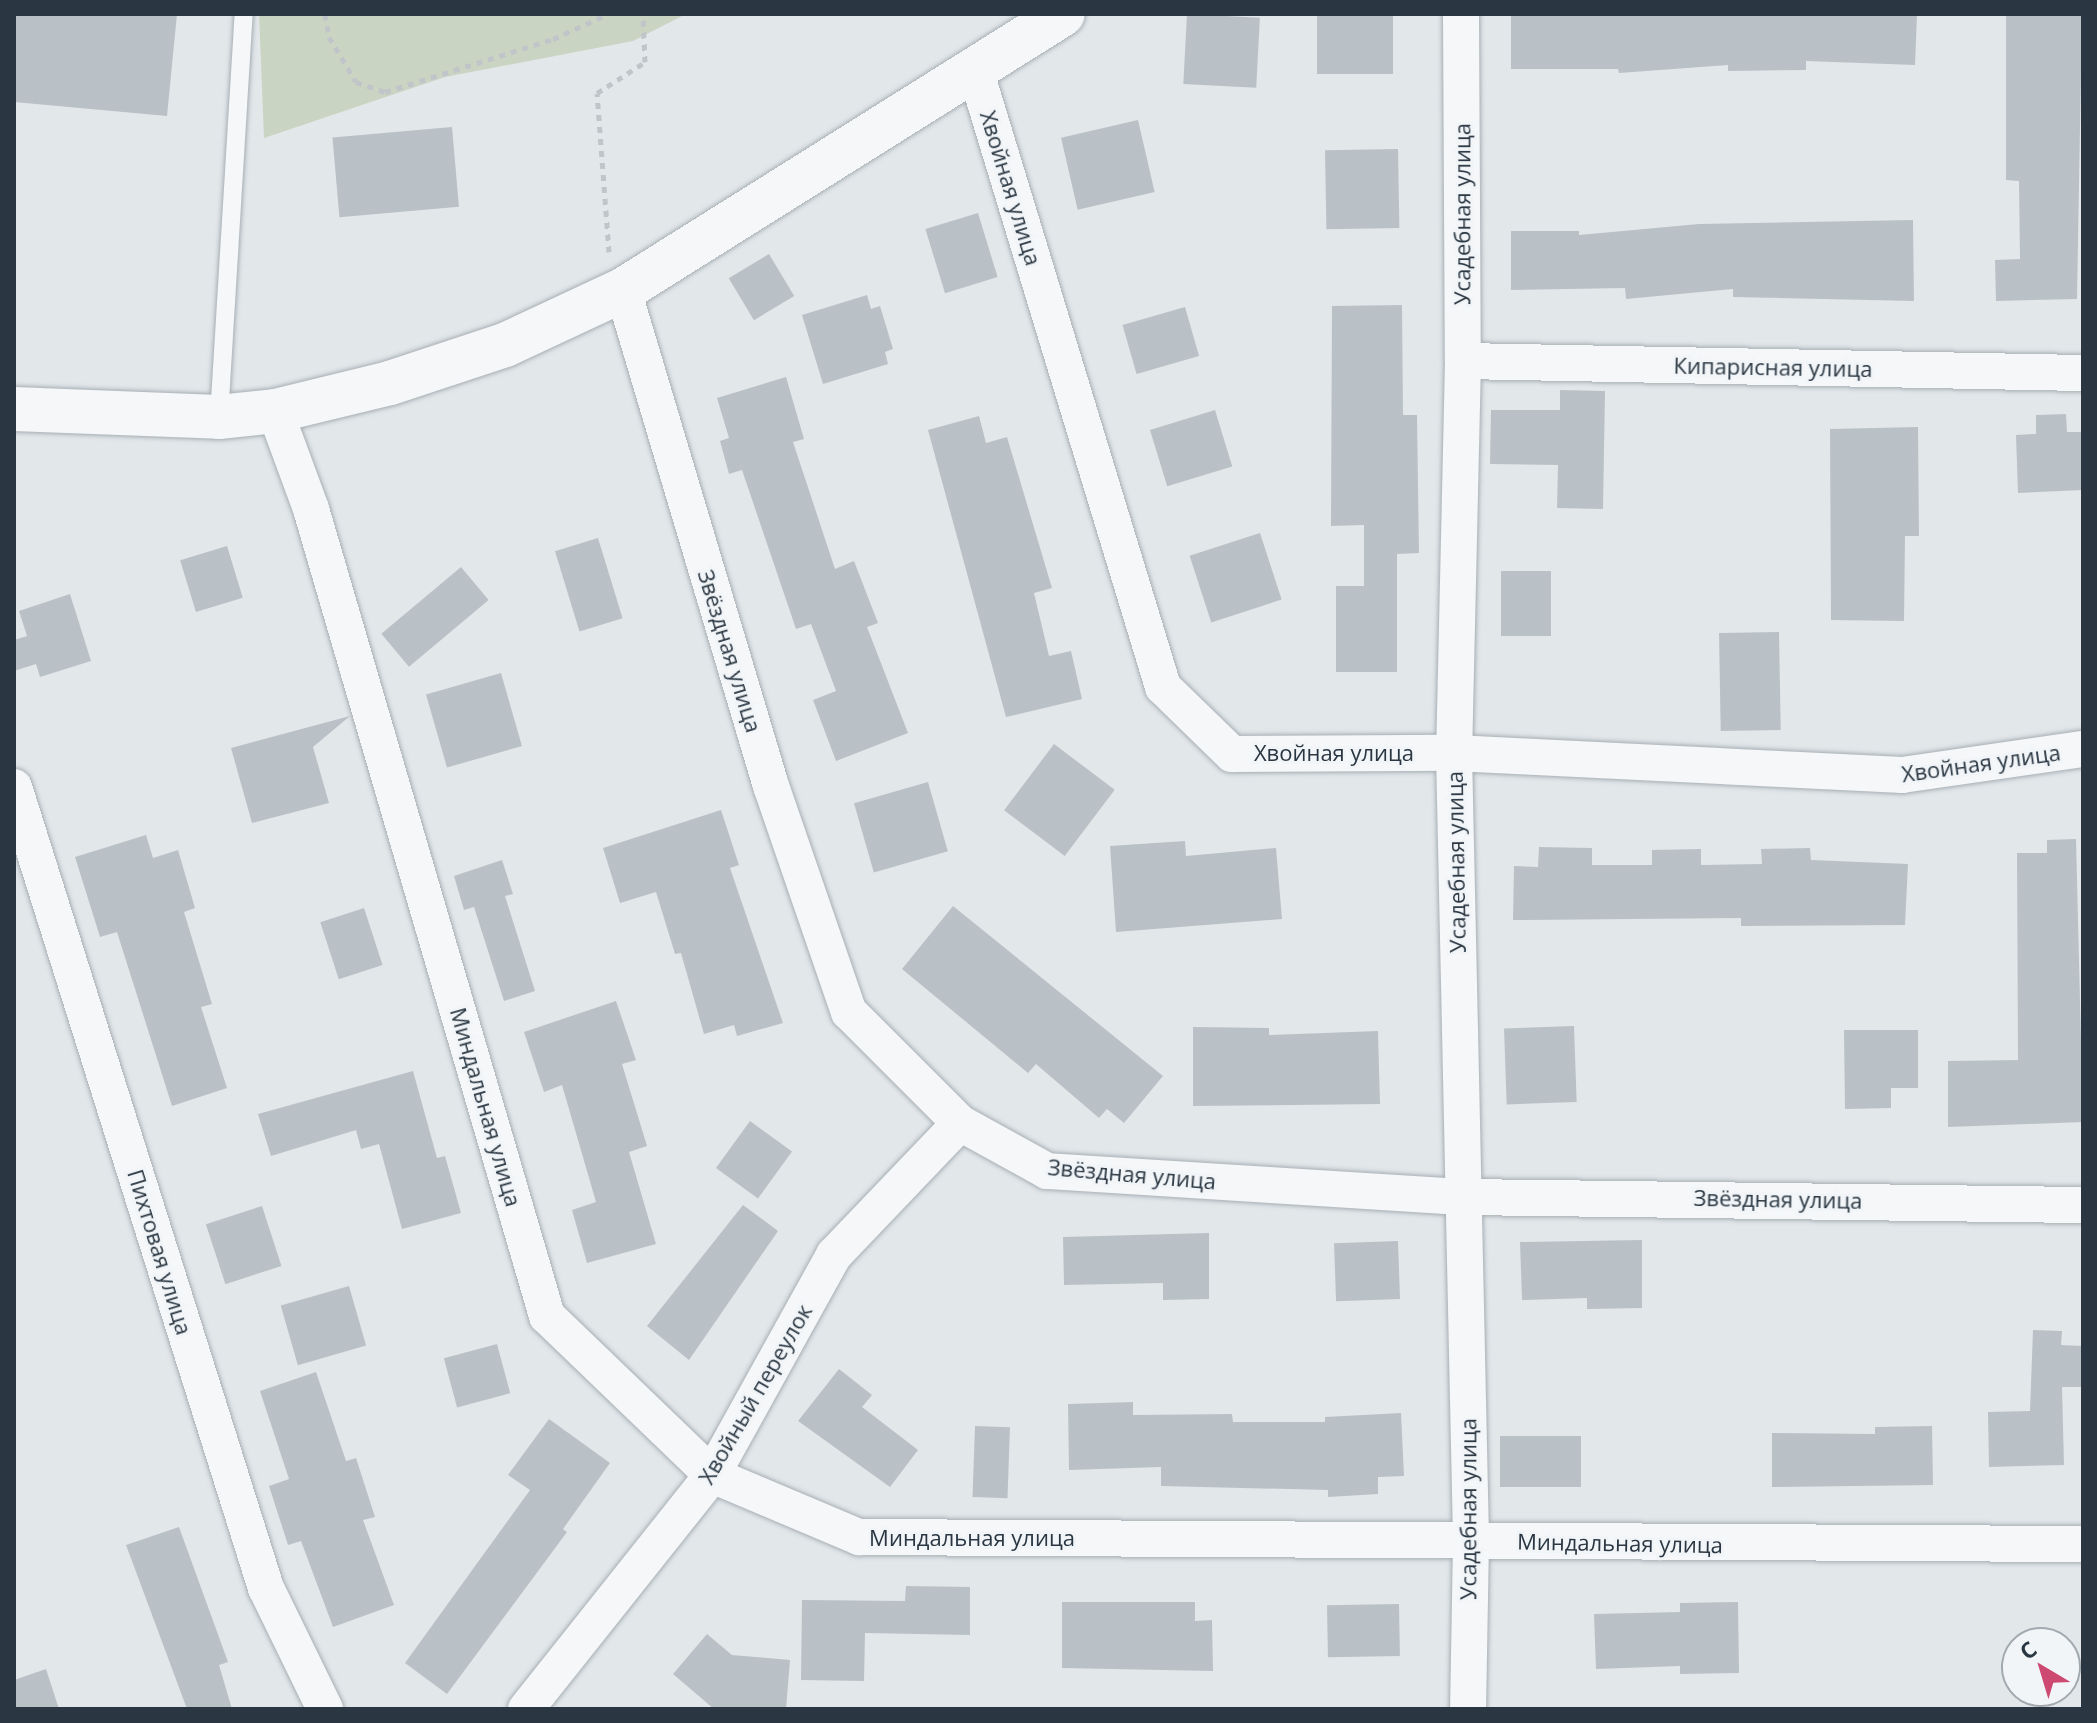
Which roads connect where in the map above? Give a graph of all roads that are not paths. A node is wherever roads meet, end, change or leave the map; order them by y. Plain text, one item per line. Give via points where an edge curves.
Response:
1 (244, 14) edge
2 (1063, 14) edge
3 (1461, 14) edge
4 (974, 66) junction
5 (623, 290) junction
6 (1463, 361) junction
7 (2083, 373) edge
8 (14, 409) edge
9 (275, 411) junction
10 (219, 417) junction
11 (2083, 749) edge
12 (1454, 753) junction
13 (14, 787) edge
14 (960, 1123) junction
15 (1463, 1197) junction
16 (2083, 1205) edge
17 (712, 1475) junction
18 (1471, 1541) junction
19 (2083, 1544) edge
20 (325, 1709) edge
21 (526, 1709) edge
22 (1468, 1709) edge

1 - 10 lane
2 - 4 street
3 - 6 street, Усадебная улица
4 - 5 street
4 - 12 street, Хвойная улица via 1163,687 1232,754
5 - 9 street via 505,345 390,383
5 - 14 street, Звёздная улица via 771,786 849,1012
6 - 7 street, Кипарисная улица
6 - 12 street, Усадебная улица
8 - 10 street
9 - 10 street
9 - 17 street, Миндальная улица via 311,509 547,1316
11 - 12 street, Хвойная улица via 1902,775
12 - 15 street, Усадебная улица
13 - 20 street, Пихтовая улица via 266,1588
14 - 15 street, Звёздная улица via 1047,1171
14 - 17 street, Хвойный переулок via 834,1255
15 - 16 street, Звёздная улица
15 - 18 street, Усадебная улица
17 - 18 street, Миндальная улица via 859,1537
17 - 21 street, Хвойный переулок
18 - 19 street, Миндальная улица
18 - 22 street, Усадебная улица

